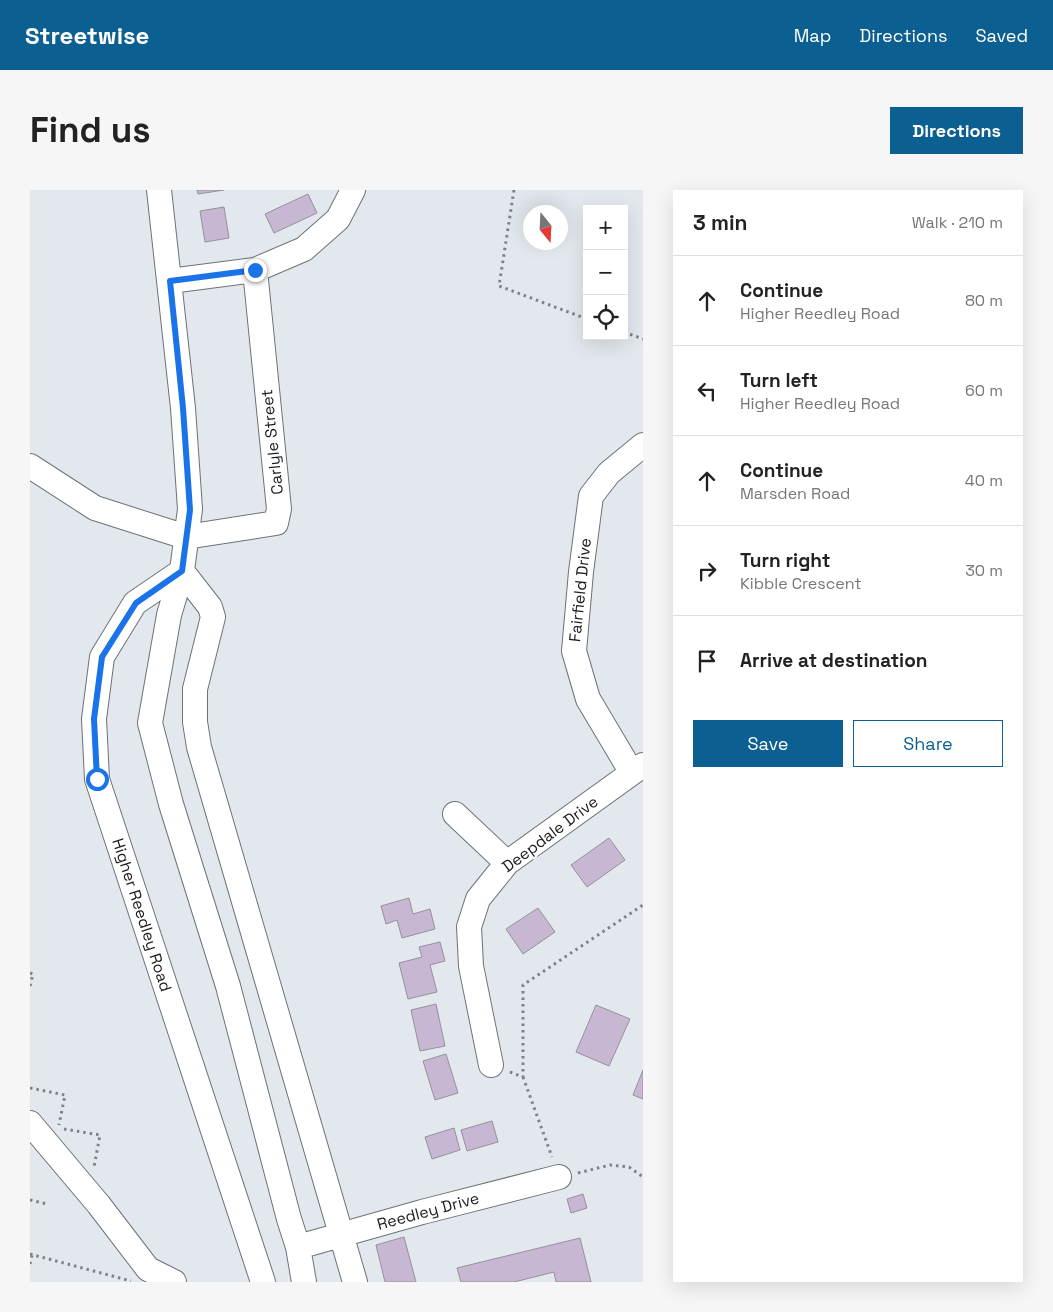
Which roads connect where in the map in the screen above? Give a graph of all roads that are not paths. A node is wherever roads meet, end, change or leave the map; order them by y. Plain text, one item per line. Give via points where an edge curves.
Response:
1 (158, 190) edge
2 (353, 190) edge
3 (255, 270) junction
4 (170, 281) junction
5 (643, 445) edge
6 (30, 466) edge
7 (186, 537) junction
8 (182, 571) junction
9 (637, 769) edge
10 (455, 814) dead end
11 (507, 862) junction
12 (491, 1064) road end
13 (30, 1123) edge
14 (559, 1177) road end
15 (342, 1235) junction
16 (298, 1247) junction
17 (165, 1280) edge
18 (263, 1282) edge
19 (304, 1282) edge
20 (355, 1282) edge

1 - 4 street
2 - 3 street via 338,219 304,249
3 - 4 street
3 - 7 street, Carlyle Street via 278,509 276,523
4 - 7 street via 190,510
5 - 9 street, Fairfield Drive via 609,473 590,496 574,651 588,699
6 - 7 street via 95,508
7 - 8 street
8 - 15 street via 210,607 213,617 196,689 195,722 199,747
8 - 16 street via 169,615 150,723 171,804 228,986
8 - 18 street, Higher Reedley Road via 136,603 102,657 94,719 97,779
9 - 11 street, Deepdale Drive
10 - 11 street
11 - 12 street, Deepdale Drive via 478,899 469,927 471,966
13 - 17 street via 148,1269
14 - 15 street, Reedley Drive
15 - 16 street, Reedley Drive
15 - 20 street
16 - 19 street

